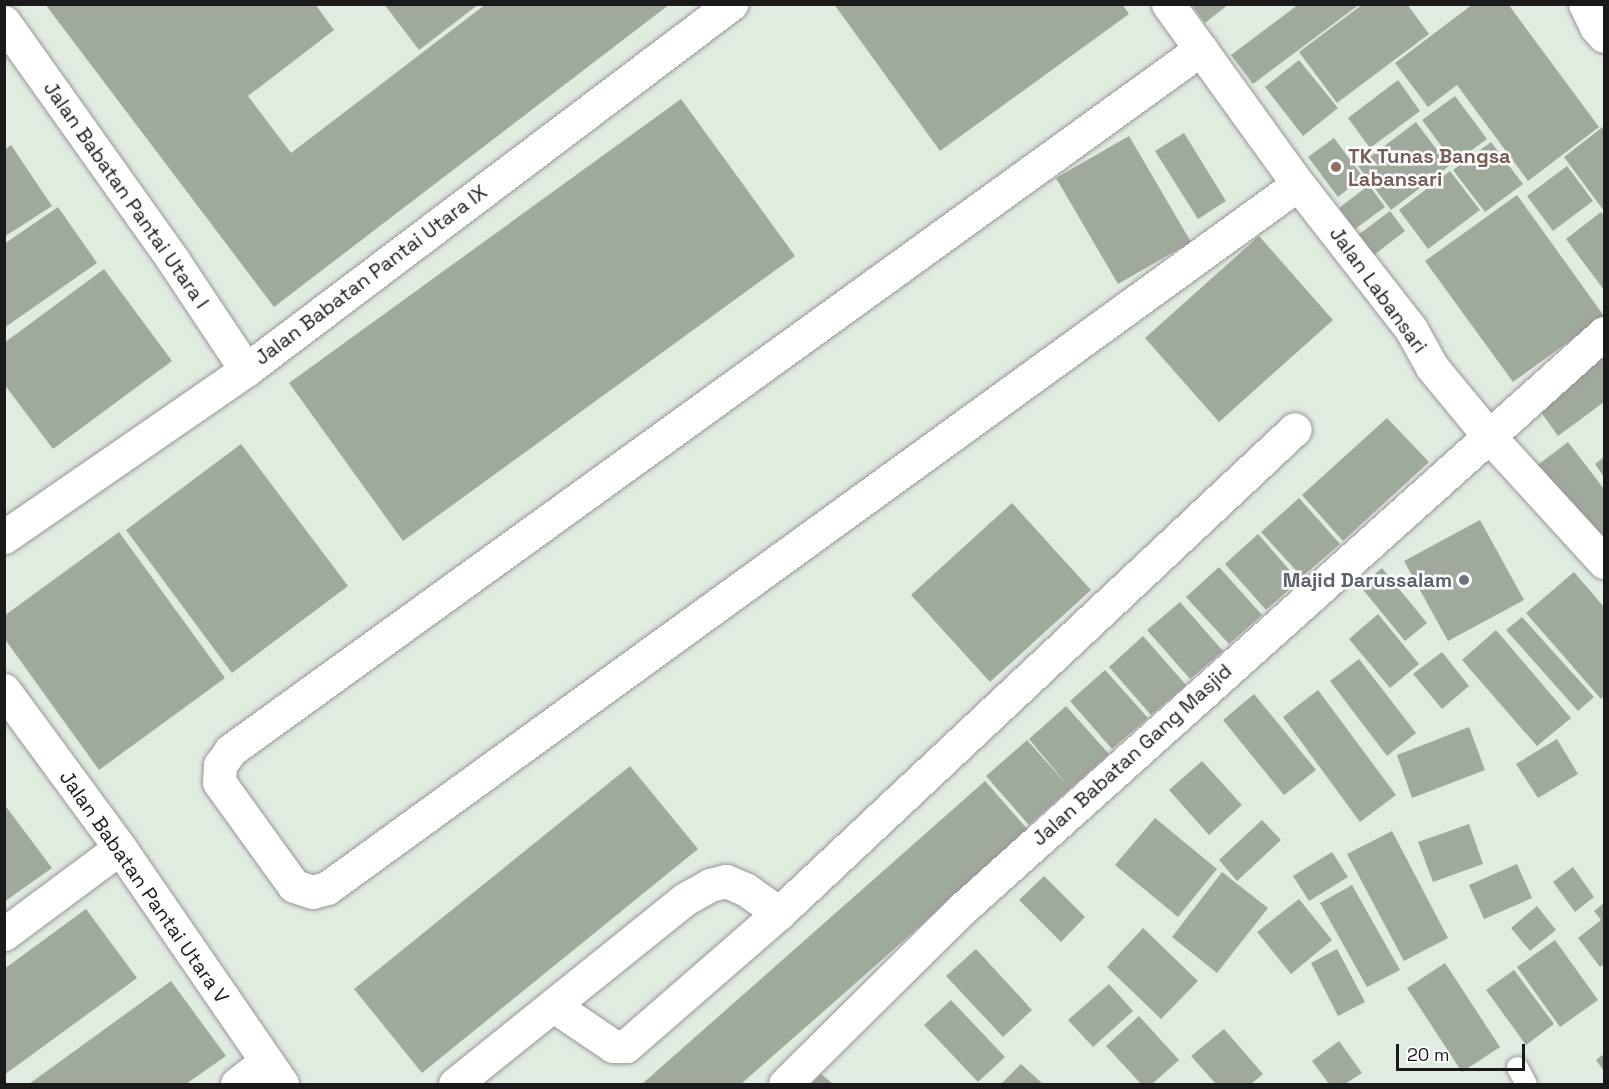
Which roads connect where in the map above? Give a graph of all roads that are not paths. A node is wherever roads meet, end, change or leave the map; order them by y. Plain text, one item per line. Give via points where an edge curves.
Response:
1 (731, 4) edge
2 (1168, 4) edge
3 (1585, 4) edge
4 (4, 22) edge
5 (1605, 36) edge
6 (1201, 49) junction
7 (1298, 184) junction
8 (1605, 333) edge
9 (246, 370) junction
10 (1295, 429) dead end
11 (1488, 435) junction
12 (4, 537) edge
13 (1605, 562) edge
14 (4, 690) edge
15 (120, 848) junction
16 (779, 912) junction
17 (4, 934) edge
18 (554, 1006) junction
19 (273, 1073) edge
20 (237, 1084) edge
21 (455, 1084) edge
22 (785, 1084) edge

1 - 9 street, Jalan Babatan Pantai Utara IX
2 - 6 street, Jalan Labansari
3 - 5 street
4 - 9 street, Jalan Babatan Pantai Utara I
6 - 7 street, Jalan Labansari
6 - 7 street via 231,750 220,765 219,782 294,886 312,892 327,888
7 - 11 street, Jalan Labansari via 1411,329 1432,367
8 - 11 street, Jalan Babatan Gang Masjid
9 - 12 street, Jalan Babatan Pantai Utara IX
10 - 16 street
11 - 13 street, Jalan Labansari
11 - 22 street, Jalan Babatan Gang Masjid via 963,908
14 - 15 street, Jalan Babatan Pantai Utara V
15 - 17 street
15 - 19 street, Jalan Babatan Pantai Utara V
16 - 18 street via 726,881 710,885 685,899
16 - 18 street via 626,1046 613,1046
18 - 21 street
19 - 20 street

